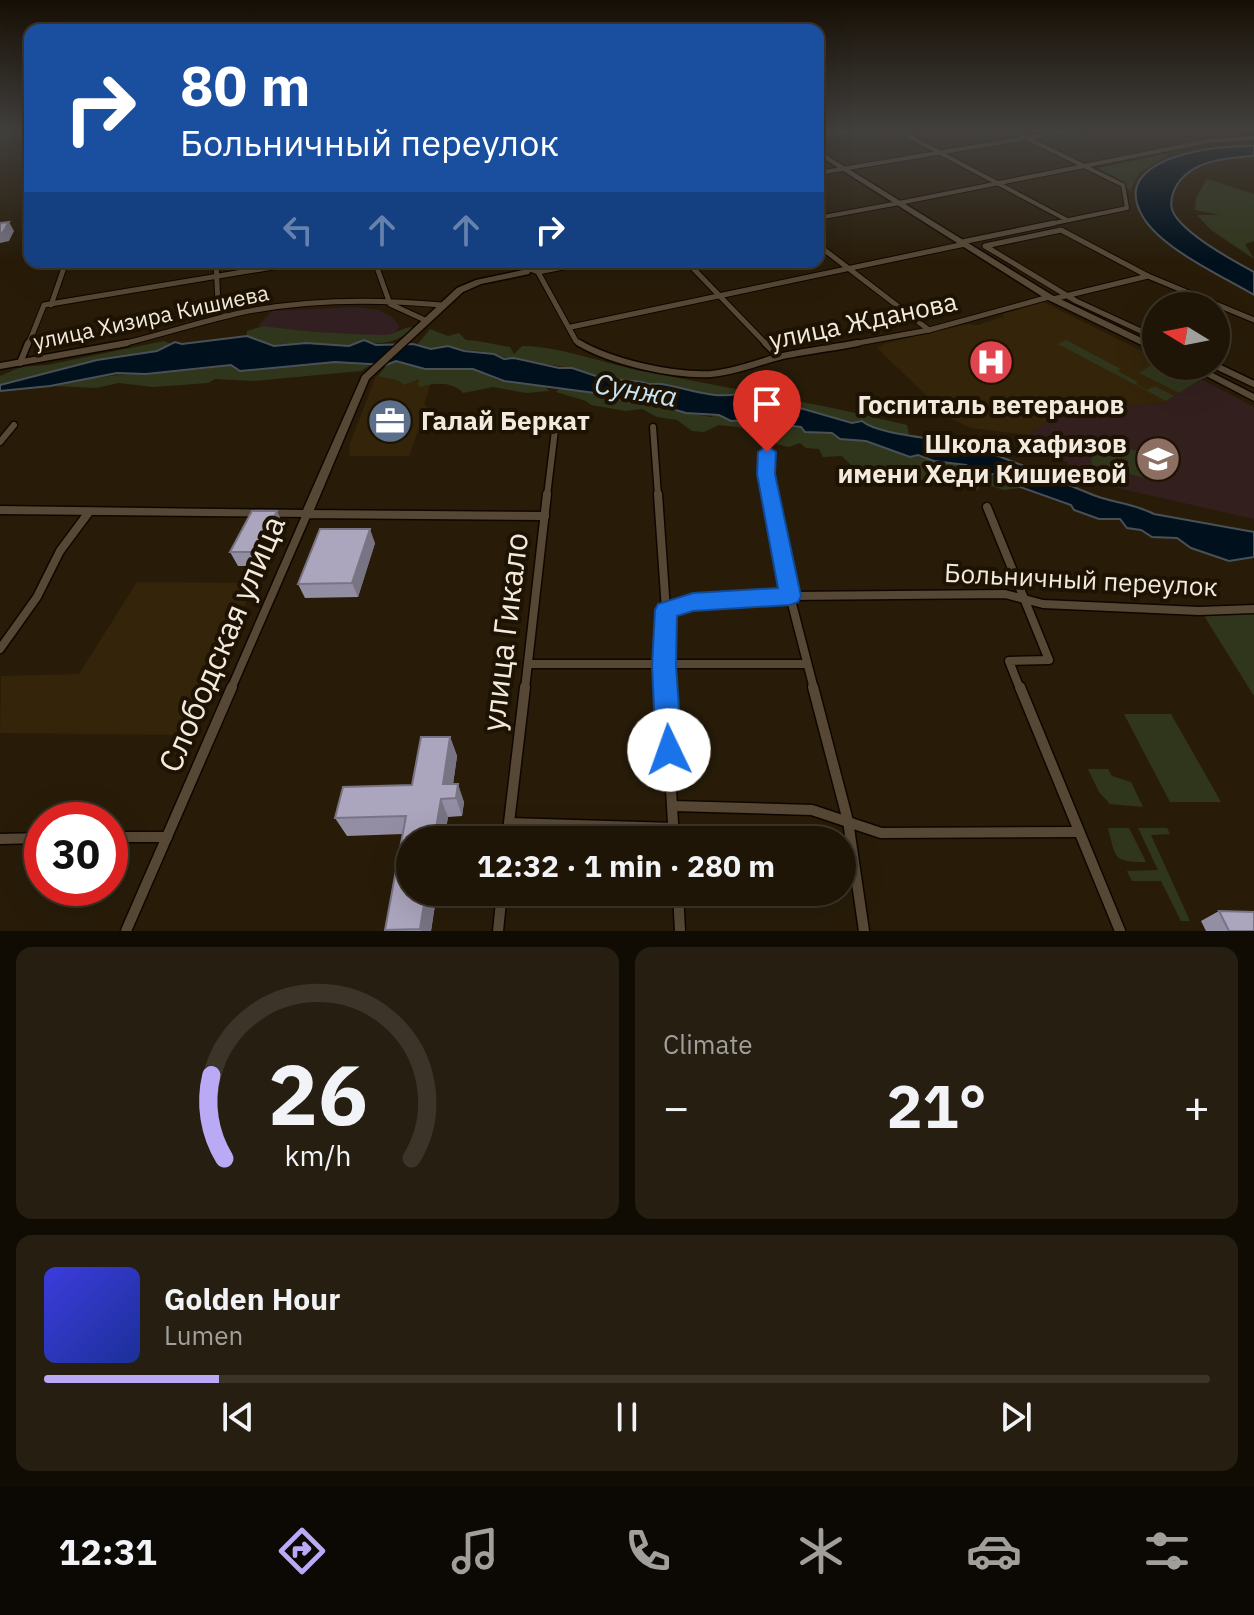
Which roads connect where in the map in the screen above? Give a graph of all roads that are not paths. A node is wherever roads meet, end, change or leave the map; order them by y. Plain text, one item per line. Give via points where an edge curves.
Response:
1 (850, 172) edge
2 (977, 172) edge
3 (1062, 172) edge
4 (1103, 172) edge
5 (999, 184) junction
6 (899, 203) junction
7 (824, 217) edge
8 (1067, 220) junction
9 (1052, 224) junction
10 (1061, 230) junction
11 (963, 243) junction
12 (824, 250) edge
13 (63, 268) edge
14 (216, 268) edge
15 (268, 268) edge
16 (377, 268) edge
17 (533, 268) edge
18 (693, 268) edge
19 (848, 269) junction
20 (1148, 276) junction
21 (216, 277) junction
22 (721, 296) junction
23 (1068, 296) junction
24 (1051, 298) junction
25 (388, 302) junction
26 (48, 305) junction
27 (442, 305) junction
28 (226, 316) junction
29 (1254, 320) edge
30 (424, 324) junction
31 (571, 327) junction
32 (929, 330) junction
33 (1142, 331) edge
34 (1142, 342) edge
35 (779, 357) junction
36 (20, 363) junction
37 (0, 366) edge
38 (1230, 373) edge
39 (1219, 380) edge
40 (1254, 384) edge
41 (1254, 398) edge
42 (14, 425) dead end
43 (653, 427) dead end
44 (555, 430) dead end
45 (0, 442) edge
46 (767, 452) dead end
47 (987, 507) dead end
48 (0, 510) edge
49 (89, 512) junction
50 (307, 514) junction
51 (545, 516) junction
52 (790, 596) junction
53 (1021, 598) junction
54 (1254, 609) edge
55 (666, 610) junction
56 (0, 649) edge
57 (529, 664) junction
58 (807, 664) junction
59 (664, 666) junction
60 (673, 806) junction
61 (848, 821) junction
62 (509, 823) junction
63 (509, 826) edge
64 (554, 826) edge
65 (674, 826) edge
66 (1079, 832) junction
67 (128, 837) edge
68 (167, 837) junction
69 (24, 838) edge
70 (0, 839) edge
71 (501, 906) edge
72 (679, 906) edge
73 (126, 931) edge
74 (498, 931) edge
75 (680, 931) edge
76 (864, 931) edge
77 (1120, 931) edge

1 - 6 street
2 - 5 street
3 - 5 street
4 - 8 street via 1123,185 1127,208
5 - 6 street
5 - 8 street
6 - 7 street
6 - 11 street
8 - 9 street
9 - 10 street
9 - 11 street
10 - 20 street
10 - 23 street via 985,246
11 - 19 street
11 - 24 street
12 - 19 street
13 - 26 street
14 - 21 street
15 - 21 street
16 - 25 street
17 - 27 street via 471,284
17 - 31 street, улица Жданова
18 - 22 street
19 - 22 street
19 - 32 street
20 - 23 street, улица Жданова
20 - 29 street
21 - 26 street
21 - 28 street via 218,303
22 - 31 street
22 - 35 street
23 - 24 street, улица Жданова
23 - 33 street
24 - 32 street, улица Жданова
24 - 34 street
25 - 27 street, улица Хизира Кишиева
25 - 28 street, улица Хизира Кишиева via 277,307
25 - 30 street
26 - 36 street
27 - 30 street
28 - 36 street, улица Хизира Кишиева
30 - 50 street, Слободская улица via 365,378
31 - 35 street, улица Жданова via 576,341 602,356 684,373 737,370
32 - 35 street, улица Жданова
36 - 37 street, улица Хизира Кишиева
38 - 40 street
39 - 41 street
42 - 45 street
43 - 55 street
44 - 51 street, улица Гикало
46 - 52 street via 766,474
47 - 53 street
48 - 49 street
49 - 50 street
49 - 56 street
50 - 51 street
50 - 68 street, Слободская улица
51 - 57 street, улица Гикало
52 - 53 street, Больничный переулок
52 - 55 street, Больничный переулок via 693,602
52 - 58 street
53 - 54 street, Больничный переулок via 1199,611
53 - 66 street via 1049,660 1009,661
55 - 59 street
57 - 59 street
57 - 62 street, улица Гикало
58 - 59 street
58 - 61 street
59 - 60 street
60 - 61 street via 812,810
60 - 65 street
61 - 66 street via 881,833
61 - 76 street
62 - 63 street, улица Гикало
62 - 64 street
66 - 77 street
67 - 68 street
68 - 73 street, Слободская улица
69 - 70 street
71 - 74 street
72 - 75 street

